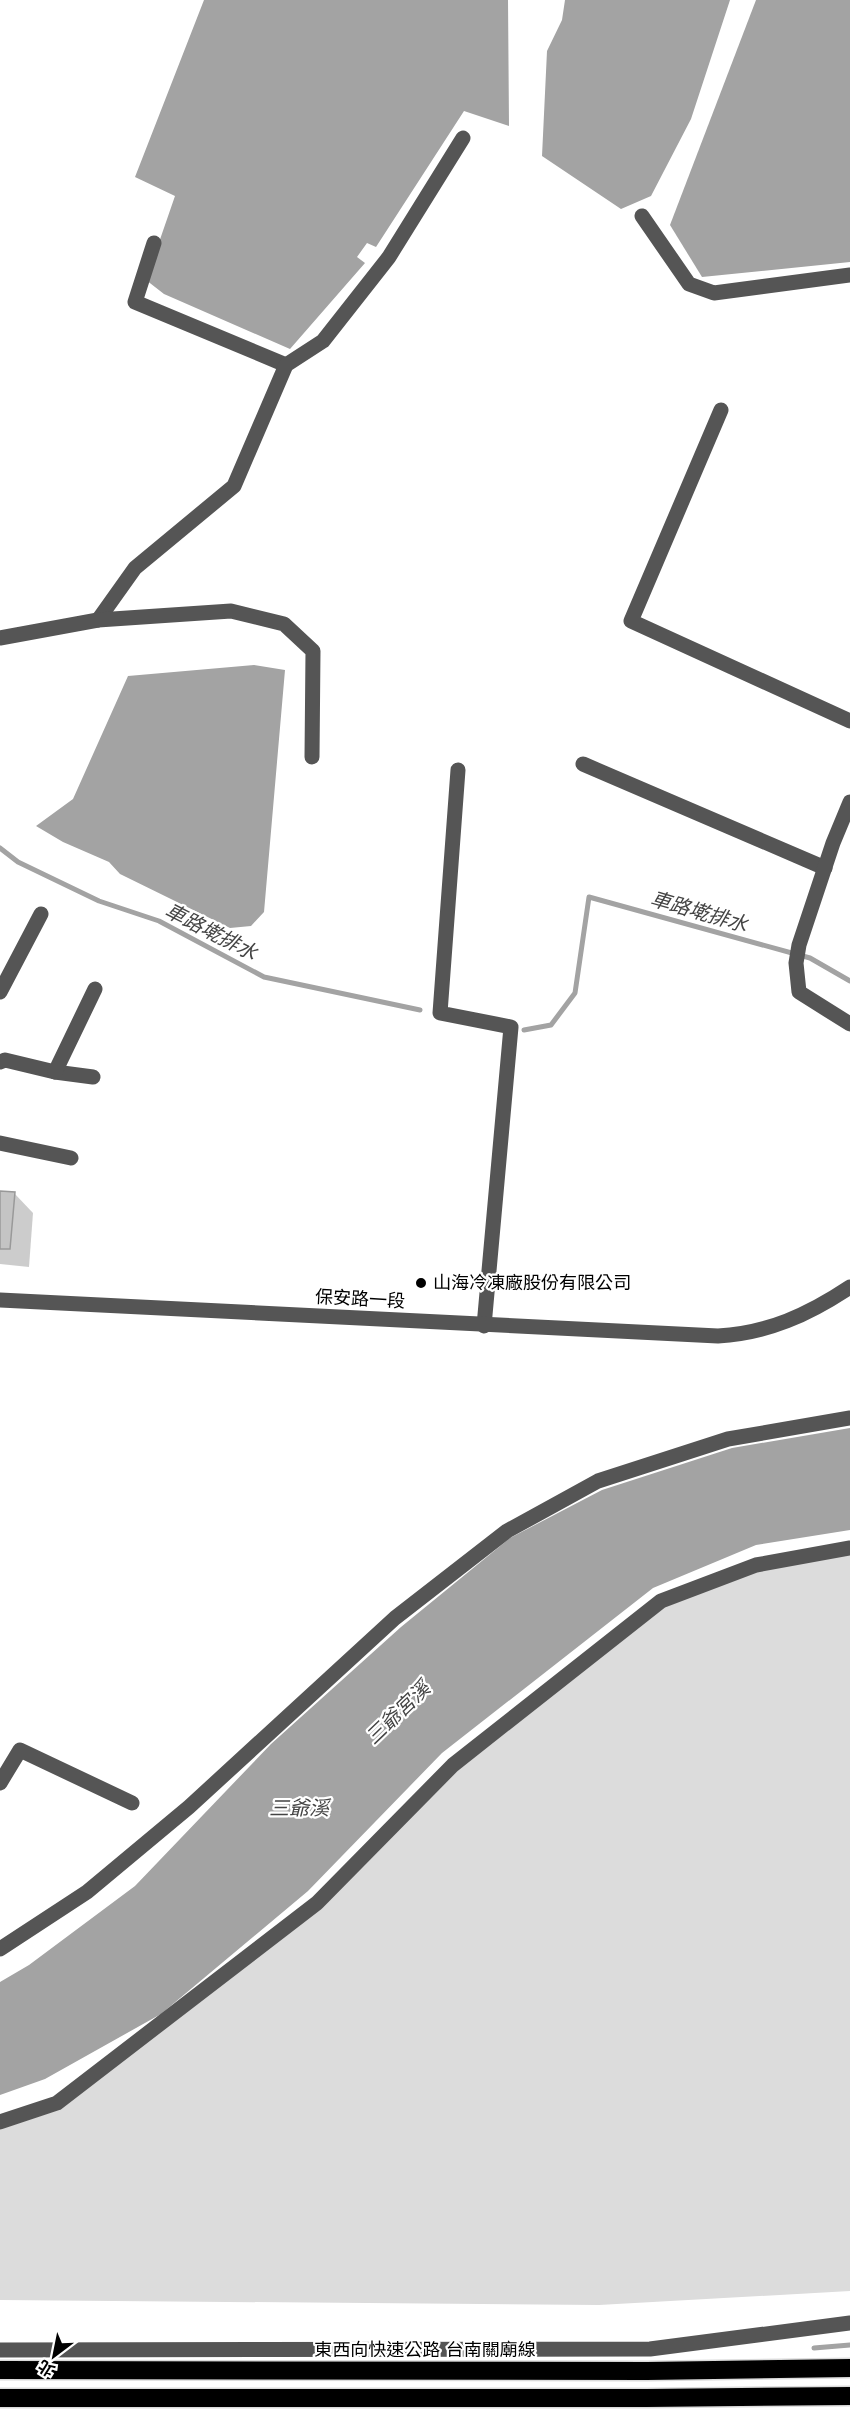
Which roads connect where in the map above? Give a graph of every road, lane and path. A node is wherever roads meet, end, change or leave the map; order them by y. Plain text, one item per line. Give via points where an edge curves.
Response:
1 (463, 138) dead end
2 (642, 216) dead end
3 (154, 243) dead end
4 (850, 275) edge
5 (286, 365) junction
6 (722, 410) dead end
7 (98, 620) junction
8 (0, 638) edge
9 (850, 721) edge
10 (312, 757) dead end
11 (583, 764) dead end
12 (458, 770) dead end
13 (850, 802) edge
14 (825, 868) junction
15 (41, 914) dead end
16 (95, 989) dead end
17 (0, 992) edge
18 (850, 1024) edge
19 (0, 1062) edge
20 (54, 1072) junction
21 (93, 1077) dead end
22 (0, 1143) edge
23 (71, 1158) dead end
24 (850, 1287) edge
25 (0, 1300) edge
26 (484, 1326) junction
27 (850, 1418) edge
28 (850, 1548) edge
29 (0, 1783) edge
30 (132, 1803) dead end
31 (0, 1949) edge
32 (0, 2122) edge
33 (850, 2323) edge
34 (0, 2350) edge
35 (850, 2368) edge
36 (0, 2370) edge
37 (850, 2396) edge
38 (0, 2398) edge

1 - 5 street via 367,285 323,341
2 - 4 street via 689,284 714,293
3 - 5 street via 135,302
5 - 7 street via 234,486 135,568
6 - 9 street via 631,621
7 - 8 street
7 - 10 street via 231,611 284,624 313,651
11 - 14 street
12 - 26 street via 440,1013 511,1027
13 - 14 street
14 - 18 street via 799,945 796,963 800,992
15 - 17 street
16 - 20 street
19 - 20 street
20 - 21 street
22 - 23 street
24 - 26 street, 保安路一段 via 790,1321 732,1335
25 - 26 street, 保安路一段
27 - 31 street via 728,1439 598,1480 507,1531 395,1618 189,1807 87,1892
28 - 32 street via 756,1565 661,1601 453,1765 317,1903 57,2103
29 - 30 street via 20,1750
33 - 34 street via 650,2349
35 - 36 highway, 東西向快速公路 台南關廟線
37 - 38 highway

